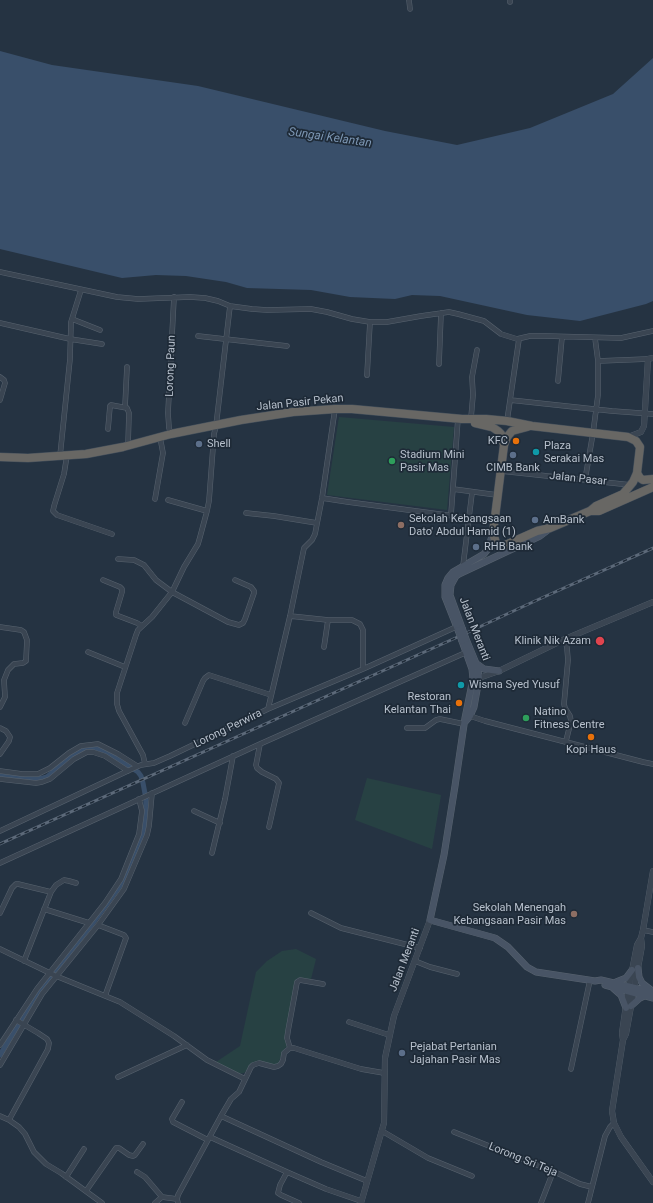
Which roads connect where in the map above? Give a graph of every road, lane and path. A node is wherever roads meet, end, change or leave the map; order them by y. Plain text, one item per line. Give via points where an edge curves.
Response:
1 (409, 0) edge
2 (410, 9) dead end
3 (0, 272) edge
4 (81, 290) junction
5 (174, 297) junction
6 (230, 306) junction
7 (441, 313) junction
8 (72, 319) junction
9 (0, 322) edge
10 (370, 322) junction
11 (100, 330) dead end
12 (653, 331) edge
13 (198, 336) dead end
14 (562, 337) junction
15 (595, 338) junction
16 (70, 339) junction
17 (519, 339) junction
18 (226, 340) junction
19 (102, 344) dead end
20 (288, 346) dead end
21 (477, 350) dead end
22 (651, 358) edge
23 (598, 361) junction
24 (439, 364) dead end
25 (127, 367) dead end
26 (368, 375) dead end
27 (0, 377) edge
28 (558, 381) dead end
29 (0, 400) edge
30 (510, 400) junction
31 (125, 407) junction
32 (335, 409) junction
33 (596, 409) junction
34 (646, 414) junction
35 (653, 414) edge
36 (471, 418) junction
37 (460, 419) junction
38 (507, 421) junction
39 (216, 426) junction
40 (532, 426) junction
41 (108, 429) dead end
42 (593, 433) junction
43 (171, 434) junction
44 (160, 437) junction
45 (628, 437) junction
46 (504, 445) junction
47 (128, 446) junction
48 (63, 455) junction
49 (0, 458) edge
50 (501, 470) junction
51 (638, 473) junction
52 (653, 479) edge
53 (585, 480) junction
54 (631, 485) junction
55 (653, 487) edge
56 (453, 490) junction
57 (472, 493) junction
58 (497, 495) junction
59 (322, 498) junction
60 (155, 499) dead end
61 (168, 500) dead end
62 (207, 511) junction
63 (590, 511) junction
64 (246, 513) dead end
65 (451, 515) junction
66 (469, 518) junction
67 (317, 523) junction
68 (550, 528) junction
69 (493, 533) junction
70 (112, 534) dead end
71 (506, 547) junction
72 (118, 559) dead end
73 (463, 566) junction
74 (103, 580) dead end
75 (235, 580) dead end
76 (447, 588) junction
77 (172, 592) junction
78 (653, 602) edge
79 (642, 607) junction
80 (653, 607) edge
81 (290, 616) junction
82 (328, 620) junction
83 (142, 626) junction
84 (0, 627) edge
85 (459, 628) junction
86 (565, 639) junction
87 (464, 640) junction
88 (324, 647) dead end
89 (88, 652) dead end
90 (467, 652) junction
91 (476, 663) junction
92 (125, 667) junction
93 (363, 669) junction
94 (499, 671) junction
95 (476, 679) junction
96 (271, 695) junction
97 (0, 707) edge
98 (268, 710) junction
99 (468, 715) junction
100 (185, 723) dead end
101 (464, 723) junction
102 (0, 728) edge
103 (407, 728) dead end
104 (566, 742) junction
105 (260, 744) junction
106 (0, 754) edge
107 (233, 756) junction
108 (145, 764) junction
109 (653, 764) edge
110 (136, 767) junction
111 (128, 770) junction
112 (0, 771) edge
113 (0, 779) edge
114 (150, 794) junction
115 (140, 798) junction
116 (194, 811) dead end
117 (220, 823) junction
118 (269, 827) dead end
119 (0, 831) edge
120 (212, 853) dead end
121 (0, 863) edge
122 (653, 871) edge
123 (76, 884) dead end
124 (51, 892) junction
125 (44, 909) junction
126 (0, 913) edge
127 (310, 913) dead end
128 (430, 920) junction
129 (89, 923) junction
130 (98, 925) junction
131 (643, 930) junction
132 (653, 932) edge
133 (420, 948) junction
134 (0, 949) edge
135 (24, 961) junction
136 (415, 961) junction
137 (635, 969) junction
138 (50, 973) junction
139 (457, 974) dead end
140 (56, 976) junction
141 (592, 980) junction
142 (323, 984) dead end
143 (612, 984) junction
144 (631, 989) junction
145 (653, 991) edge
146 (646, 995) junction
147 (105, 996) junction
148 (653, 998) edge
149 (629, 1007) junction
150 (16, 1020) junction
151 (350, 1022) dead end
152 (23, 1024) junction
153 (389, 1035) junction
154 (0, 1045) edge
155 (187, 1045) junction
156 (290, 1048) junction
157 (0, 1065) edge
158 (572, 1069) dead end
159 (384, 1073) junction
160 (118, 1077) dead end
161 (245, 1079) junction
162 (182, 1102) dead end
163 (0, 1116) edge
164 (221, 1116) junction
165 (9, 1120) junction
166 (614, 1123) junction
167 (382, 1131) junction
168 (454, 1132) dead end
169 (209, 1138) junction
170 (144, 1144) dead end
171 (84, 1149) dead end
172 (137, 1172) dead end
173 (287, 1172) junction
174 (553, 1172) junction
175 (472, 1176) dead end
176 (66, 1177) junction
177 (367, 1181) junction
178 (653, 1182) edge
179 (592, 1187) junction
180 (86, 1191) junction
181 (162, 1197) junction
182 (177, 1201) edge
183 (361, 1202) edge
184 (102, 1203) edge
185 (155, 1203) edge
186 (299, 1203) edge
187 (541, 1203) edge
188 (588, 1203) edge

1 - 2 street
3 - 4 street
4 - 5 street via 127,299
4 - 8 street
5 - 6 street via 205,298
5 - 43 street, Lorong Paun via 168,413
6 - 10 street via 267,310 311,309
6 - 18 street
7 - 10 street via 387,322
7 - 17 street via 458,314 484,321 501,334
7 - 24 street
8 - 11 street
8 - 16 street
9 - 16 street
10 - 26 street
12 - 15 street via 621,338
13 - 18 street
14 - 15 street
14 - 17 street via 530,336
14 - 28 street
15 - 23 street
16 - 19 street
16 - 48 street
17 - 30 street
18 - 20 street
18 - 39 street
21 - 36 street via 472,377
22 - 23 street
22 - 34 street
23 - 33 street
25 - 31 street
27 - 29 street via 5,383
30 - 33 street
30 - 38 street
31 - 41 street via 110,406
31 - 47 street via 129,413
32 - 37 highway, Jalan Pasir Pekan
32 - 39 highway, Jalan Pasir Pekan via 293,412
32 - 59 street
33 - 34 street
33 - 42 street
34 - 35 street
34 - 45 street via 641,432
36 - 37 highway, Jalan Pasir Pekan
36 - 38 highway, Jalan Pasir Pekan
37 - 46 highway via 492,427 501,434
37 - 56 street
38 - 40 highway, Jalan Pasir Pekan
39 - 43 highway, Jalan Pasir Pekan
39 - 62 street
40 - 42 highway, Jalan Pasir Pekan
40 - 46 highway via 512,431
42 - 45 highway, Jalan Pasir Pekan
42 - 53 street
43 - 44 highway, Jalan Pasir Pekan
44 - 47 highway, Jalan Pasir Pekan
44 - 60 street via 163,453
45 - 51 highway via 640,446
46 - 50 highway
47 - 48 highway, Jalan Pasir Pekan via 86,454
48 - 49 highway, Jalan Pasir Pekan
48 - 70 street via 64,474 53,511 57,515
50 - 53 street, Jalan Pasar
50 - 58 highway
51 - 52 highway via 643,480
51 - 54 highway
53 - 54 street, Jalan Pasar
54 - 63 highway via 623,494
55 - 63 highway via 598,511
56 - 57 street
56 - 65 street
57 - 58 street
57 - 66 street
58 - 69 highway
59 - 65 street
59 - 67 street
61 - 62 street
62 - 77 street via 198,544
63 - 68 highway
64 - 67 street
65 - 66 street
66 - 73 street
67 - 81 street via 313,538 304,548
68 - 71 highway via 537,531
68 - 71 main road, Jalan Meranti via 540,536
69 - 71 highway via 497,545
69 - 73 main road via 488,549 480,557
71 - 76 main road, Jalan Meranti via 459,574
72 - 77 street via 134,560 144,565 156,580
73 - 76 main road via 448,578
74 - 83 street via 122,589 116,615
75 - 77 street via 254,591 245,619 239,626
76 - 85 main road, Jalan Meranti
77 - 83 street
78 - 79 street
79 - 80 street
79 - 86 street
81 - 82 street
81 - 96 street
82 - 88 street
82 - 93 street via 352,620 360,624 363,630
83 - 92 street via 136,635
84 - 97 street via 20,630 24,632 27,640 26,661 14,664 8,670 4,680 5,697
85 - 87 main road, Jalan Meranti, bridge
85 - 93 street, Lorong Perwira
86 - 94 street
86 - 104 street via 568,660 564,704 571,721
87 - 90 main road, Jalan Meranti
87 - 91 main road, Jalan Meranti
89 - 92 street
90 - 95 main road, Jalan Meranti
90 - 105 street
91 - 94 main road via 484,669
91 - 95 main road, Jalan Meranti
92 - 108 street via 117,693 117,704
93 - 98 street, Lorong Perwira
94 - 95 street
95 - 99 main road, Jalan Meranti
96 - 98 street
96 - 100 street via 209,675 203,681
98 - 108 street, Lorong Perwira via 170,756
99 - 101 main road, Jalan Meranti
99 - 104 street
101 - 103 street via 440,719 426,728
101 - 128 main road, Jalan Meranti via 445,847
102 - 106 street via 10,737
104 - 109 street
105 - 107 street
105 - 118 street via 257,768 279,783
107 - 114 street
107 - 117 street
108 - 110 street, Lorong Perwira
110 - 111 street, Lorong Perwira
110 - 112 street via 98,744 81,746 38,774
111 - 113 street via 105,756 87,752 42,782
111 - 119 street, Lorong Perwira
114 - 115 street
114 - 130 street via 149,826 144,843 124,889
115 - 121 street
115 - 129 street via 141,823 121,879
116 - 117 street
117 - 120 street
122 - 131 street
123 - 124 street via 64,880
124 - 125 street
124 - 126 street via 16,884
125 - 129 street
125 - 135 street
127 - 133 street via 341,928
128 - 133 street, Jalan Meranti
128 - 141 main road via 495,938 536,972
129 - 138 street
130 - 140 street
130 - 147 street via 126,938
131 - 132 street
131 - 137 street via 642,946
133 - 136 street, Jalan Meranti
134 - 135 street
135 - 138 street
136 - 139 street
136 - 153 street, Jalan Meranti
137 - 143 main road via 623,980
137 - 144 street
137 - 145 main road via 642,983
138 - 140 street
138 - 150 street
140 - 147 street
140 - 152 street
141 - 143 main road via 600,984
141 - 158 street
142 - 156 street via 300,980 297,982 287,1038
143 - 144 main road
143 - 149 main road
144 - 145 main road
144 - 146 main road
144 - 149 street
146 - 148 main road
146 - 149 main road
147 - 155 street via 120,1002
149 - 166 street via 613,1100
150 - 152 street
150 - 154 street
151 - 153 street
152 - 157 street
152 - 165 street via 46,1039 49,1046
153 - 159 street, Jalan Meranti
155 - 160 street
155 - 161 street via 217,1066
156 - 159 street via 361,1069
156 - 161 street via 284,1052 281,1064 274,1067 256,1064 251,1067
159 - 167 street, Jalan Meranti
161 - 164 street via 239,1092
162 - 169 street via 172,1119 173,1122
163 - 165 street
164 - 169 street
164 - 177 street
165 - 176 street via 25,1134 41,1160
166 - 178 street
166 - 179 street via 605,1136
167 - 175 street via 428,1158
167 - 177 street, Jalan Meranti
168 - 174 street, Lorong Sri Teja
169 - 173 street
169 - 182 street
170 - 180 street via 133,1156 116,1148
171 - 176 street
172 - 181 street via 145,1177
173 - 183 street
173 - 186 street via 278,1193
174 - 179 street, Lorong Sri Teja
174 - 187 street
176 - 180 street
177 - 183 street, Jalan Meranti
179 - 188 street
180 - 184 street
181 - 182 street
181 - 185 street

